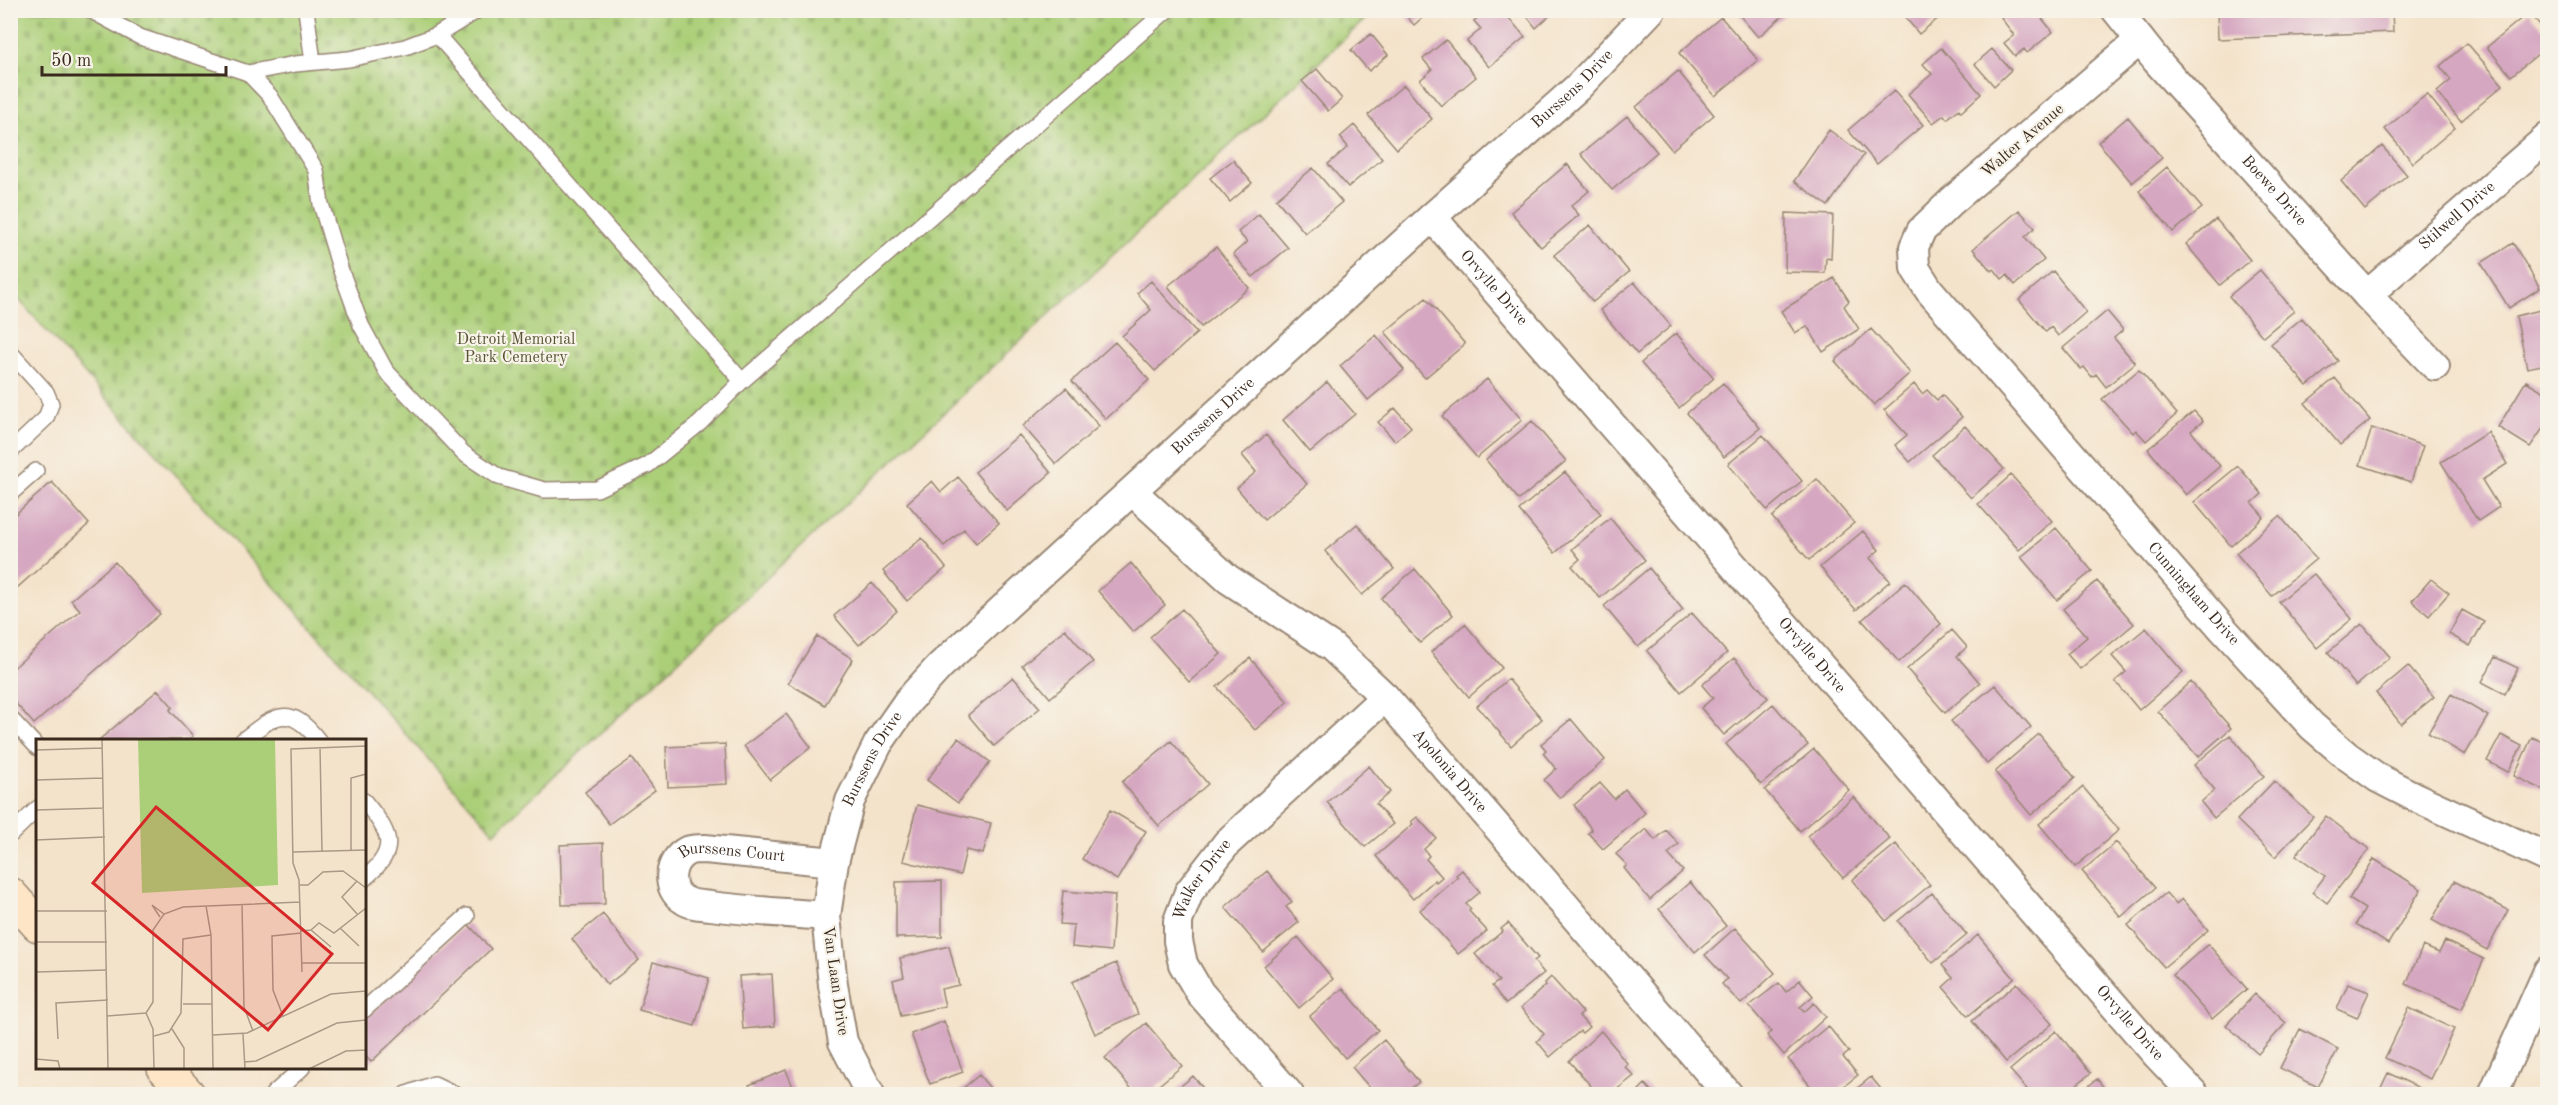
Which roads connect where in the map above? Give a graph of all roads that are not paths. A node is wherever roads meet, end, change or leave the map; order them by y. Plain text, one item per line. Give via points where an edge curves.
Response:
1 (90, 10) edge
2 (306, 10) edge
3 (478, 10) edge
4 (1167, 10) edge
5 (1651, 10) edge
6 (2130, 21) edge
7 (437, 35) junction
8 (313, 62) junction
9 (248, 73) junction
10 (2547, 137) edge
11 (1432, 217) junction
12 (1914, 247) joint
13 (2367, 294) junction
14 (10, 352) edge
15 (2435, 366) dead end
16 (742, 381) junction
17 (10, 452) edge
18 (36, 471) dead end
19 (1133, 492) junction
20 (10, 494) edge
21 (1386, 697) junction
22 (10, 718) edge
23 (246, 739) edge
24 (317, 739) edge
25 (36, 746) edge
26 (366, 803) edge
27 (36, 809) edge
28 (10, 835) edge
29 (2547, 858) edge
30 (834, 862) junction
31 (366, 877) edge
32 (10, 894) edge
33 (467, 916) dead end
34 (826, 916) junction
35 (36, 921) edge
36 (2547, 971) edge
37 (366, 1008) edge
38 (165, 1069) edge
39 (301, 1069) edge
40 (188, 1095) edge
41 (273, 1095) edge
42 (407, 1095) edge
43 (455, 1095) edge
44 (870, 1095) edge
45 (1289, 1095) edge
46 (1728, 1095) edge
47 (2194, 1095) edge
48 (2493, 1095) edge

1 - 9 lane via 140,37
2 - 8 lane
3 - 7 lane
4 - 16 lane
5 - 11 street, Burssens Drive via 1578,87
6 - 12 street, Walter Avenue via 1921,231
6 - 13 street, Boewe Drive
7 - 8 lane via 405,47
7 - 16 lane
8 - 9 lane
9 - 16 lane via 270,96 316,170 321,204 340,268 361,325 386,371 463,453 499,477 544,490 597,489 648,465 700,423
10 - 13 street, Stilwell Drive
11 - 19 street, Burssens Drive
11 - 47 street, Orvylle Drive
12 - 29 street, Cunningham Drive via 1915,268 1929,290 2312,726 2378,778
13 - 15 street, Boewe Drive
14 - 17 lane via 46,392 51,404 46,418
18 - 20 lane
19 - 21 street, Apolonia Drive via 1228,579 1332,647
19 - 30 street, Burssens Drive via 940,666 908,701 878,744 850,801
21 - 45 street, Walker Drive via 1227,843 1189,892 1178,921 1184,964 1200,993
21 - 46 street, Apolonia Drive
22 - 25 lane
23 - 24 lane via 272,718 290,717 307,725
26 - 31 lane via 386,828 388,850
27 - 28 lane
30 - 34 street, Van Laan Drive
30 - 34 street, Burssens Court via 705,849 688,850 677,858 671,871 671,883 685,901
32 - 35 main road
33 - 37 lane
34 - 44 street, Van Laan Drive via 843,1042
36 - 48 street
38 - 40 main road
39 - 41 lane
42 - 43 lane via 434,1084

